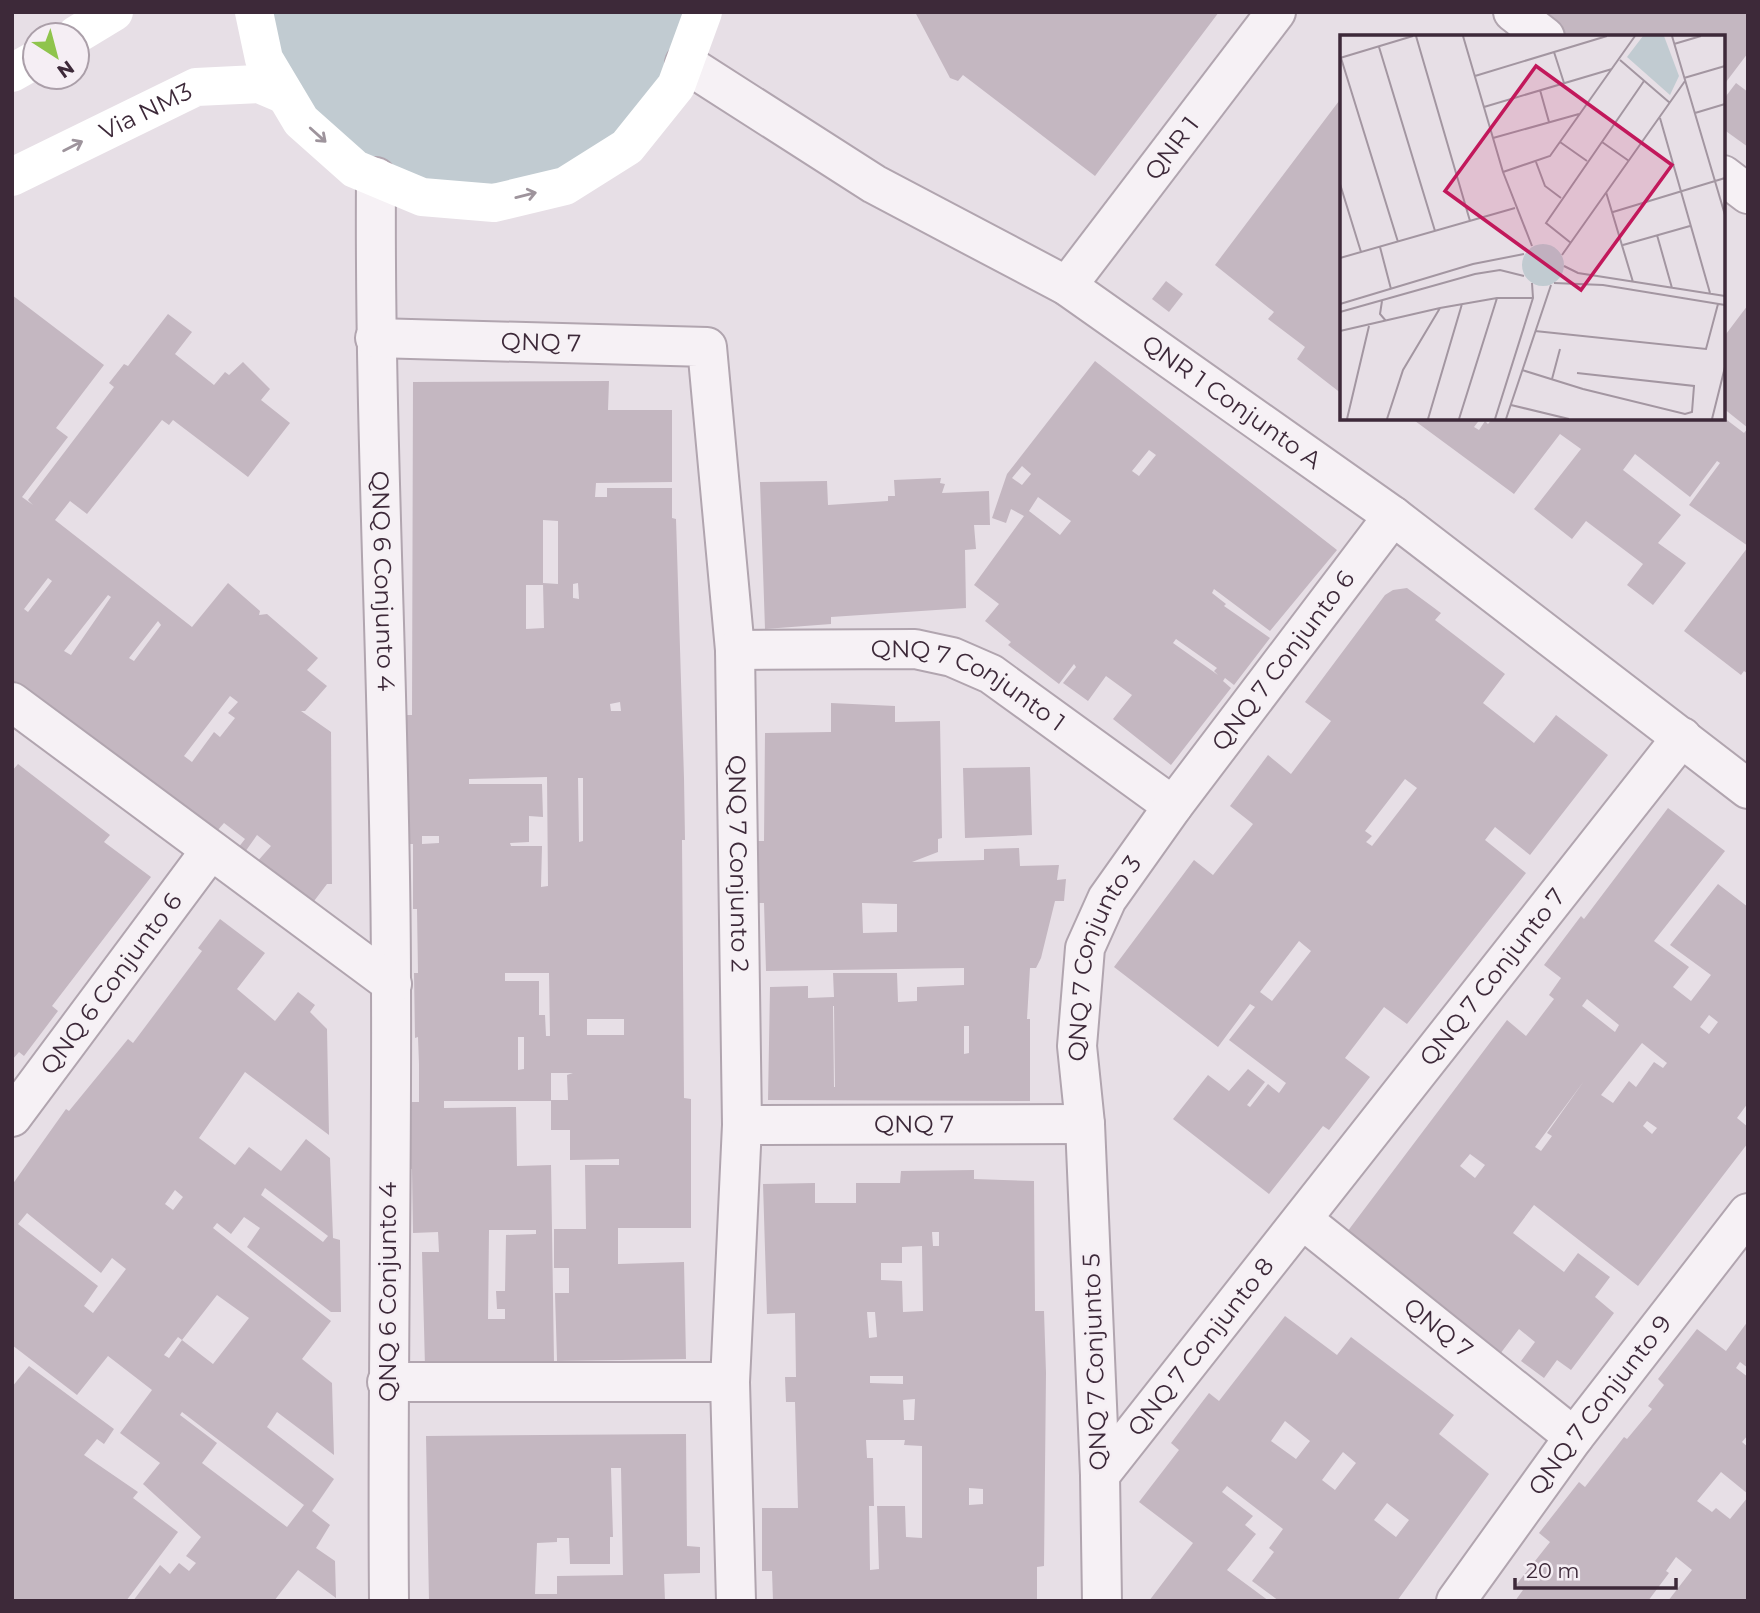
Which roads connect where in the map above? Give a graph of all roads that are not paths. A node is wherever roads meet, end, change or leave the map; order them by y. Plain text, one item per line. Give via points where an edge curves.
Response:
1 (114, 12) edge
2 (254, 12) edge
3 (703, 12) edge
4 (1276, 12) edge
5 (1513, 12) edge
6 (91, 26) edge
7 (1542, 35) edge
8 (685, 63) junction
9 (285, 95) junction
10 (12, 177) edge
11 (376, 177) junction
12 (1725, 177) edge
13 (1748, 194) edge
14 (1067, 286) junction
15 (374, 338) junction
16 (707, 347) joint
17 (1392, 516) junction
18 (735, 650) junction
19 (12, 702) edge
20 (1682, 737) junction
21 (1748, 789) edge
22 (1173, 806) junction
23 (210, 851) junction
24 (391, 984) junction
25 (12, 1117) edge
26 (1086, 1124) junction
27 (742, 1125) junction
28 (1748, 1213) edge
29 (1303, 1220) junction
30 (387, 1382) junction
31 (730, 1382) junction
32 (1574, 1437) junction
33 (1100, 1475) junction
34 (389, 1601) edge
35 (736, 1601) edge
36 (1102, 1601) edge
37 (1457, 1601) edge

1 - 6 main road
2 - 9 main road via 264,59
3 - 8 main road
4 - 14 street, QNR 1
5 - 7 street
11 -> 8 main road via 422,197 494,203 565,186 627,147 676,86
8 - 14 street, QNR 1 Conjunto A via 874,184
10 -> 9 main road, Via NM3 via 196,87 259,84
9 -> 11 main road via 301,121 355,169
11 - 15 street, QNQ 6 Conjunto 4
12 - 13 street
14 - 17 street, QNR 1 Conjunto A
15 - 16 street, QNQ 7
15 - 24 street, QNQ 6 Conjunto 4
16 - 18 street, QNQ 7 Conjunto 2
17 - 20 street, QNR 1 Conjunto A
17 - 22 street, QNQ 7 Conjunto 6
18 - 22 street, QNQ 7 Conjunto 1 via 915,649 951,657 990,674
18 - 27 street, QNQ 7 Conjunto 2
19 - 23 street
20 - 21 street, QNR 1 Conjunto A
20 - 29 street, QNQ 7 Conjunto 7
22 - 26 street, QNQ 7 Conjunto 3 via 1107,899 1085,948 1076,1046
23 - 24 street
23 - 25 street, QNQ 6 Conjunto 6
24 - 30 street, QNQ 6 Conjunto 4
26 - 27 street, QNQ 7
26 - 33 street, QNQ 7 Conjunto 5
27 - 31 street, QNQ 7 Conjunto 2
28 - 32 street, QNQ 7 Conjunto 9
29 - 32 street, QNQ 7
29 - 33 street, QNQ 7 Conjunto 8
30 - 31 street
30 - 34 street, QNQ 6 Conjunto 4
31 - 35 street, QNQ 7 Conjunto 2
32 - 37 street, QNQ 7 Conjunto 9
33 - 36 street, QNQ 7 Conjunto 5

